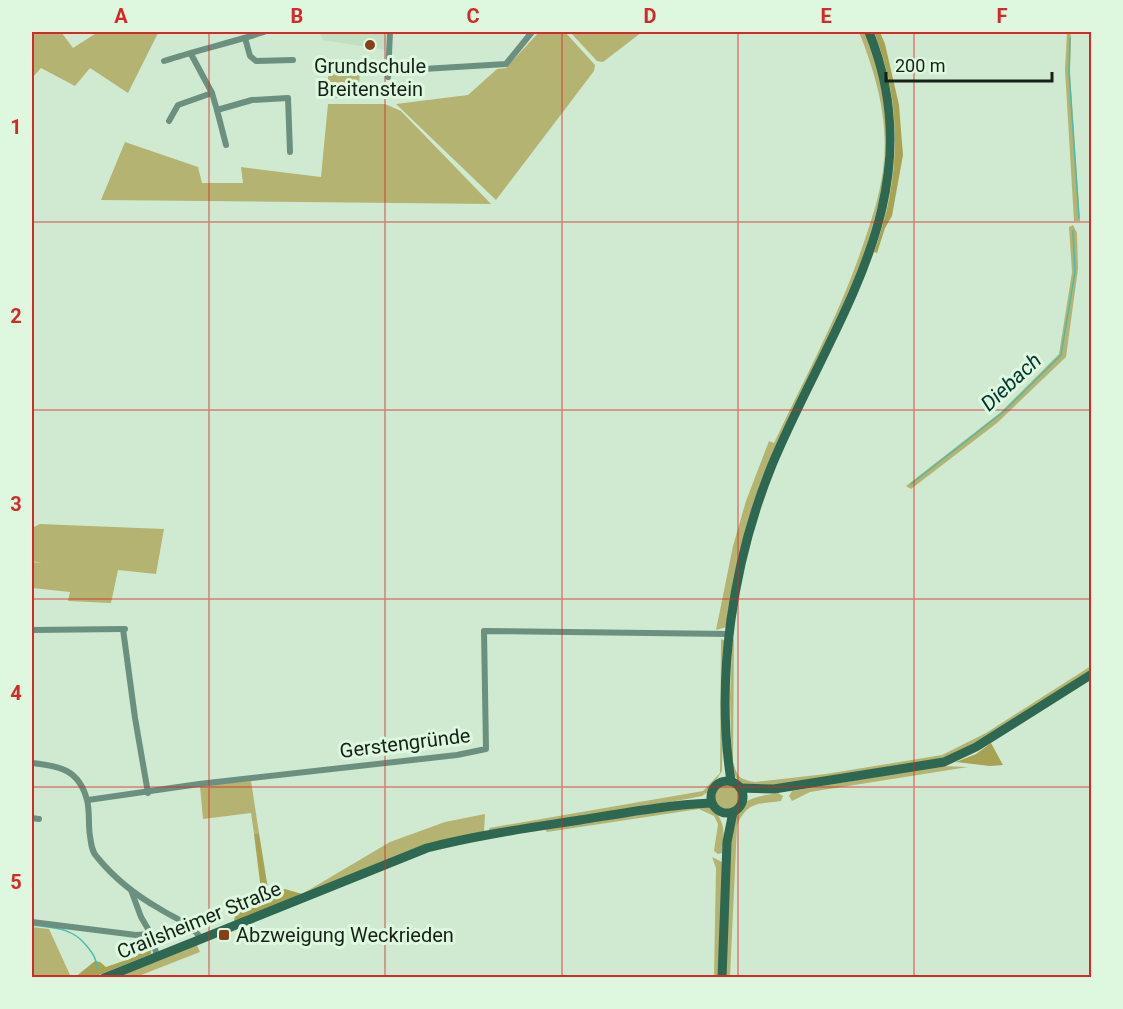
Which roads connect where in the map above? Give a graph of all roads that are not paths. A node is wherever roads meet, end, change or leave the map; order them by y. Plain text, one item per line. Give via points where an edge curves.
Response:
1 (264, 32) edge
2 (390, 32) edge
3 (532, 32) edge
4 (869, 32) edge
5 (245, 38) junction
6 (191, 54) junction
7 (293, 60) dead end
8 (164, 61) dead end
9 (404, 66) dead end
10 (388, 77) dead end
11 (212, 93) junction
12 (218, 114) junction
13 (169, 121) dead end
14 (226, 145) dead end
15 (290, 152) dead end
16 (32, 630) edge
17 (729, 634) junction
18 (1092, 674) edge
19 (32, 763) edge
20 (726, 782) junction
21 (740, 788) junction
22 (774, 789) junction
23 (148, 793) junction
24 (711, 798) junction
25 (743, 799) junction
26 (88, 800) junction
27 (733, 812) junction
28 (721, 813) junction
29 (32, 818) edge
30 (39, 819) dead end
31 (726, 843) junction
32 (131, 890) junction
33 (32, 922) edge
34 (151, 934) junction
35 (201, 938) junction
36 (157, 956) junction
37 (104, 978) edge
38 (722, 978) edge

1 - 5 street
2 - 10 street
3 - 9 street via 506,64 407,70
4 - 17 main road via 885,86 890,126 889,165 880,219 855,290 772,465 751,525
5 - 6 street
5 - 7 street via 250,56 256,61
6 - 8 street
6 - 11 street
11 - 12 street
11 - 13 street via 178,105
12 - 14 street
12 - 15 street via 252,100 288,98
16 - 23 street via 124,629
17 - 20 main road
17 - 23 street, Gerstengründe via 484,631 486,749
18 - 22 main road via 976,747 944,762
19 - 26 street via 67,770 77,778
20 - 21 main road
20 - 24 main road via 712,789
21 - 22 main road
21 - 25 main road
22 - 25 main road
23 - 26 street, Gerstengründe
24 - 28 main road
24 - 35 main road, Crailsheimer Straße via 451,842
25 - 27 main road
26 - 32 street via 88,826 95,856
27 - 28 main road
27 - 31 main road
28 - 31 main road
29 - 30 street
31 - 38 main road
32 - 34 street
32 - 35 street via 189,925
33 - 34 street
34 - 36 street
35 - 36 main road, Crailsheimer Straße
36 - 37 main road, Crailsheimer Straße

